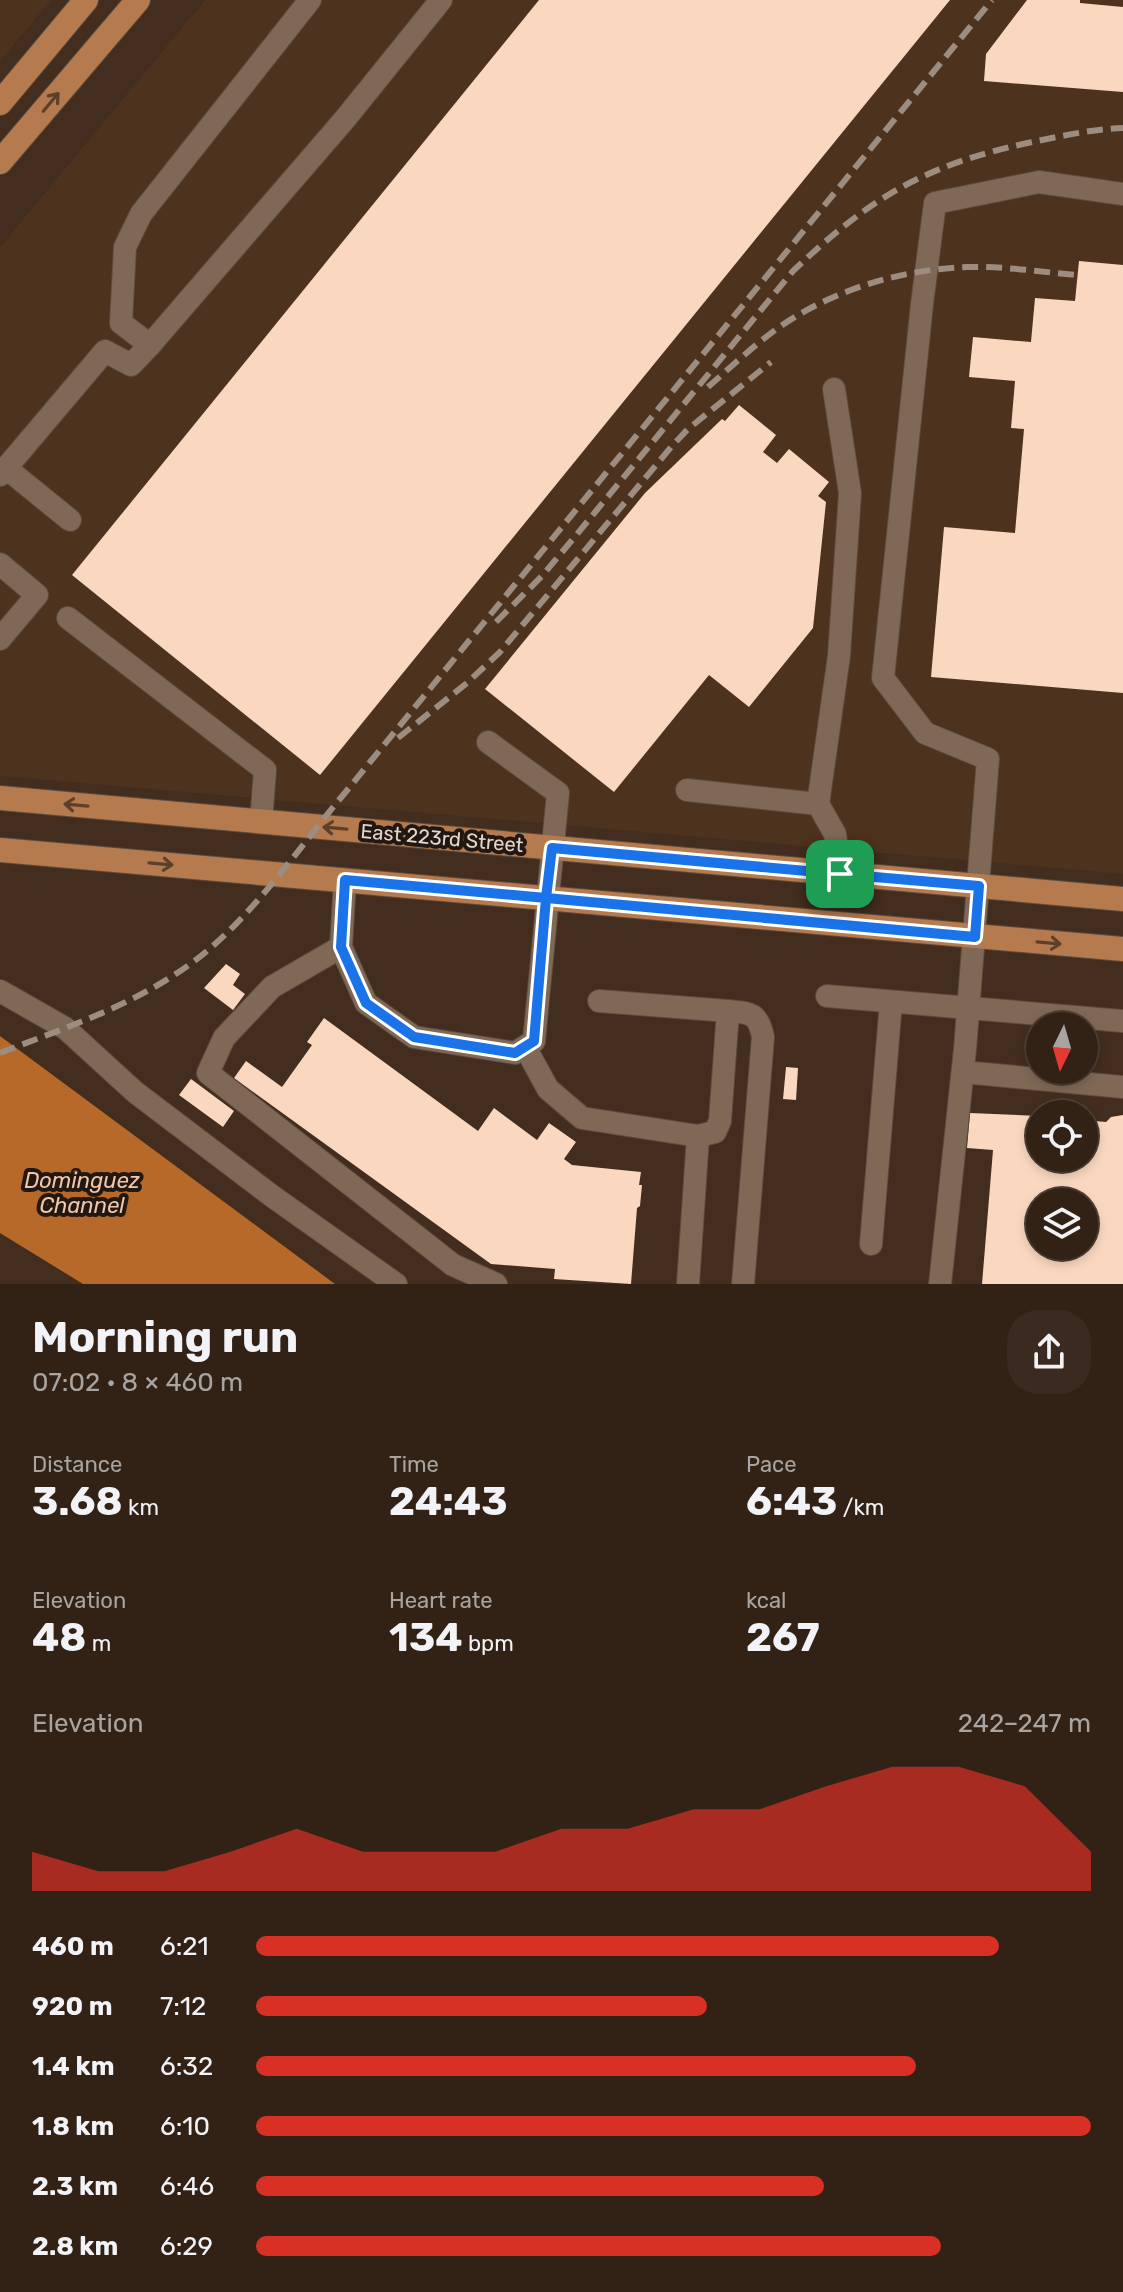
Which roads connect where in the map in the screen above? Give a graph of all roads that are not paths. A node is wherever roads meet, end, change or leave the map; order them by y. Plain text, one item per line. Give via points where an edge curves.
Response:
1 (86, 0) edge
2 (138, 0) edge
3 (441, 0) edge
4 (307, 1) edge
5 (0, 103) edge
6 (0, 162) edge
7 (1123, 194) edge
8 (150, 345) junction
9 (834, 389) dead end
10 (3, 471) edge
11 (70, 520) dead end
12 (0, 564) edge
13 (68, 618) dead end
14 (0, 639) edge
15 (488, 742) dead end
16 (687, 790) dead end
17 (0, 798) edge
18 (818, 804) junction
19 (261, 822) junction
20 (552, 848) junction
21 (0, 850) edge
22 (840, 874) junction
23 (345, 880) junction
24 (979, 886) junction
25 (546, 898) junction
26 (1123, 899) edge
27 (975, 937) junction
28 (341, 947) junction
29 (1123, 949) edge
30 (0, 991) edge
31 (827, 996) dead end
32 (599, 1001) dead end
33 (891, 1002) junction
34 (969, 1009) junction
35 (728, 1011) junction
36 (1123, 1021) edge
37 (525, 1047) junction
38 (963, 1072) junction
39 (1123, 1087) edge
40 (698, 1136) junction
41 (871, 1244) dead end
42 (396, 1284) edge
43 (496, 1284) edge
44 (688, 1284) edge
45 (743, 1284) edge
46 (940, 1284) edge

1 - 5 main road
6 -> 2 main road
3 - 8 lane
4 - 8 lane via 141,214 125,247 121,323
7 - 24 lane via 1039,182 935,203 883,678 925,733 988,759
8 - 10 lane via 131,365 105,351
9 - 18 lane via 850,493 839,656
10 - 11 lane
12 - 14 lane via 37,595
13 - 19 lane via 265,770
15 - 20 lane via 558,793
16 - 18 lane
19 -> 17 main road, East 223rd Street
18 - 22 lane via 835,834
20 -> 19 main road, East 223rd Street
20 - 22 main road, East 223rd Street
20 - 25 lane
21 -> 23 main road
22 - 24 main road, East 223rd Street
23 - 25 main road
23 - 28 lane
24 - 26 main road, East 223rd Street
24 - 27 lane
25 - 27 main road
25 - 37 lane via 534,1041
27 -> 29 main road
27 - 34 lane
28 - 37 lane via 366,1003 414,1037 515,1053
28 - 43 lane via 272,987 224,1038 208,1073 453,1265
30 - 42 lane via 65,1028 135,1092
31 - 33 lane
32 - 35 lane
33 - 34 lane
33 - 41 lane
34 - 36 lane
34 - 38 lane
35 - 40 lane via 720,1121 715,1132
35 - 45 lane via 750,1013 760,1023 763,1037
37 - 40 lane via 548,1089 582,1118
38 - 39 lane
38 - 46 lane
40 - 44 lane

